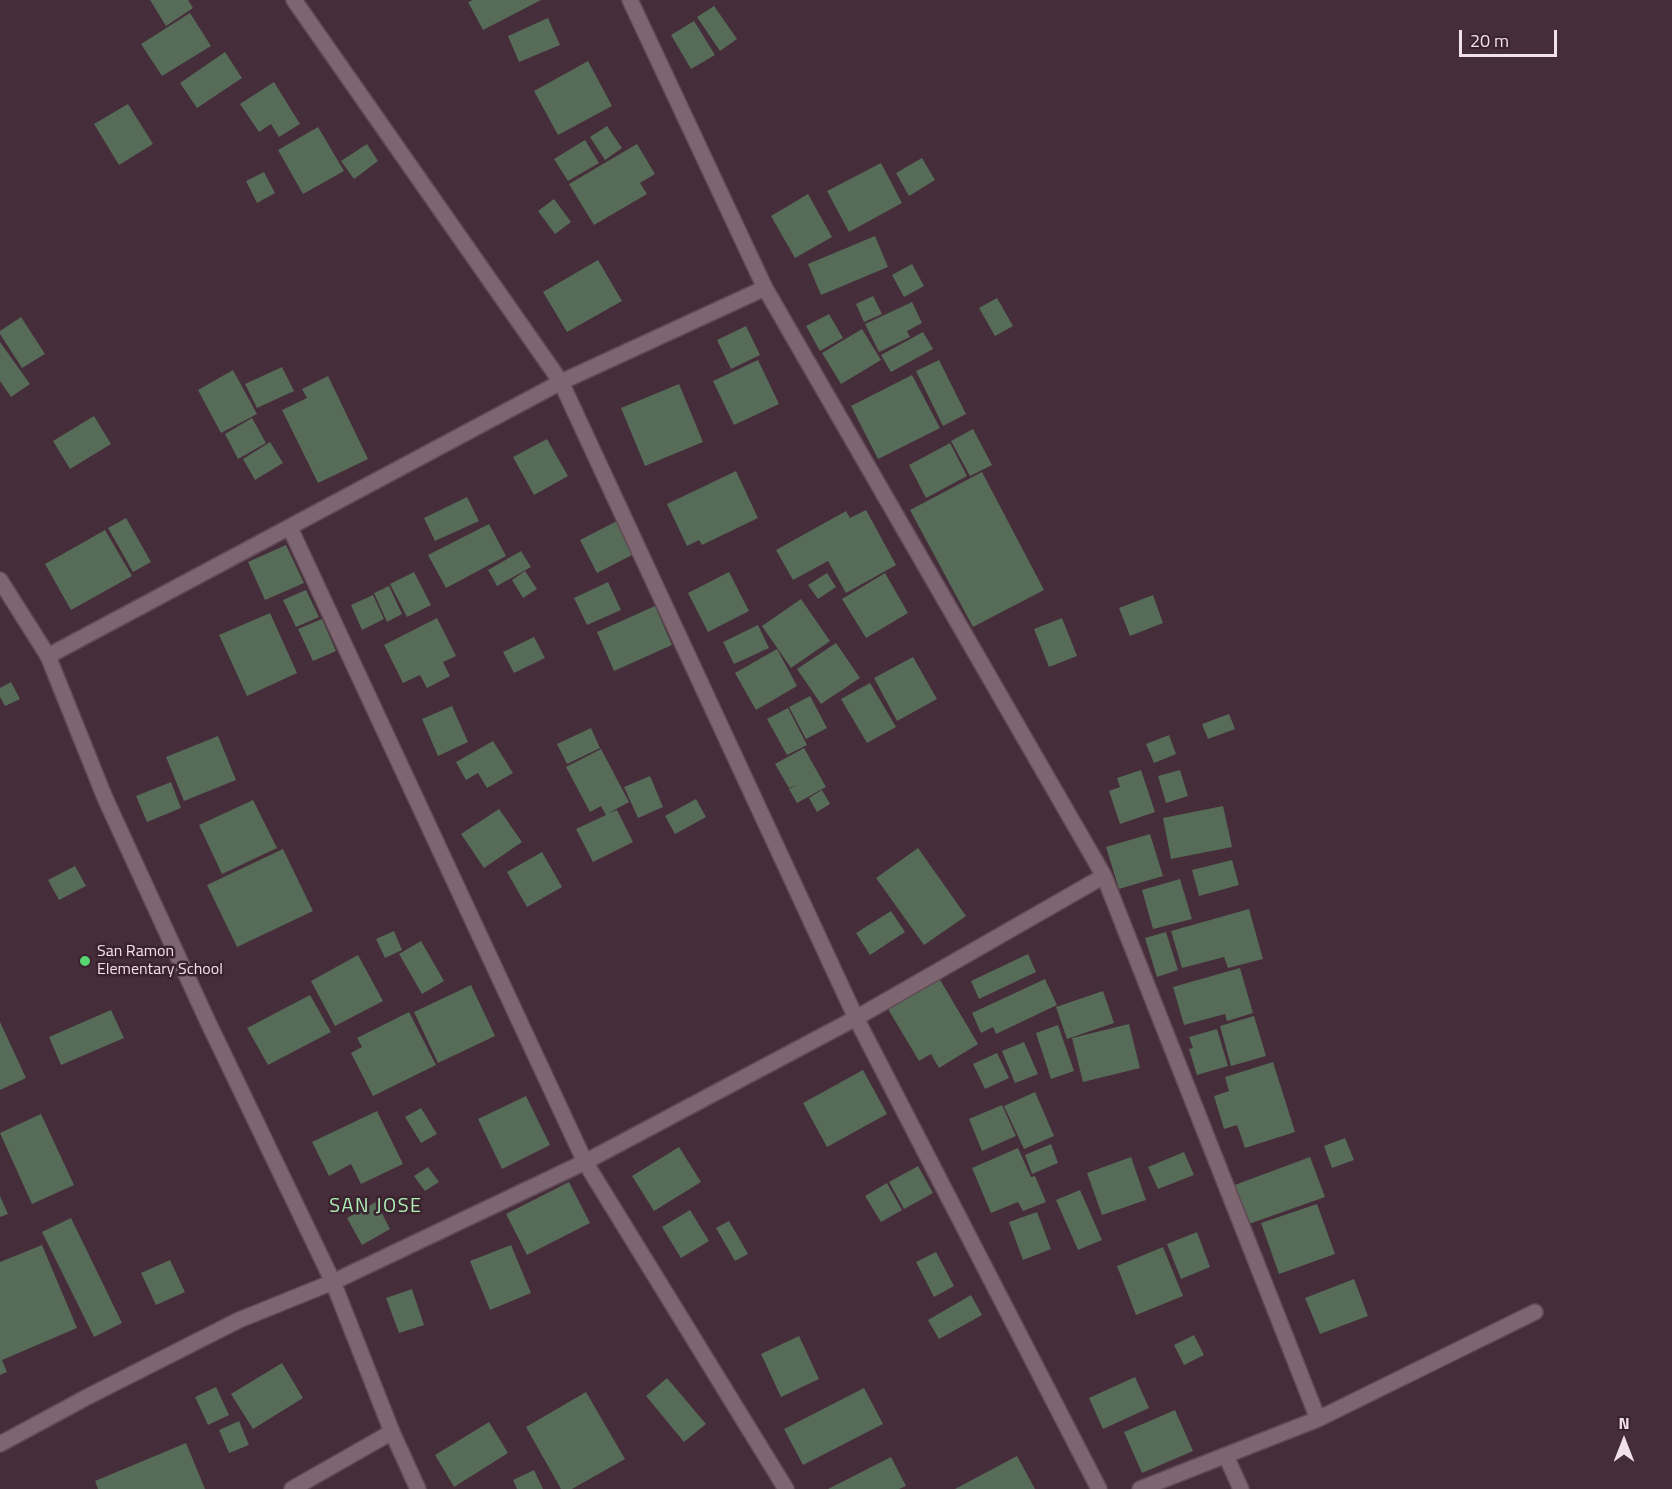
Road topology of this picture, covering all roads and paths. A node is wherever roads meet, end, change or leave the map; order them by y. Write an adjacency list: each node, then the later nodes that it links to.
1 (294, 0): 4 (street)
2 (630, 0): 3 (street)
3 (765, 288): 4 (street); 8 (street)
4 (561, 382): 5 (street); 9 (street)
5 (290, 528): 7 (street); 10 (street)
6 (0, 580): 7 (street)
7 (48, 656): 11 (street)
8 (1104, 876): 9 (street); 13 (street)
9 (856, 1018): 10 (street); 20 (street)
10 (585, 1162): 11 (street); 19 (street)
11 (333, 1282): 14 (street); 15 (street)
12 (1535, 1312): 13 (street)
13 (1318, 1419): 16 (street)
14 (392, 1432): 17 (street); 18 (street)
15 (0, 1444)
16 (1226, 1456): 21 (street); 22 (street)
17 (292, 1489)
18 (418, 1489)
19 (786, 1489)
20 (1099, 1489)
21 (1140, 1489)
22 (1241, 1489)

